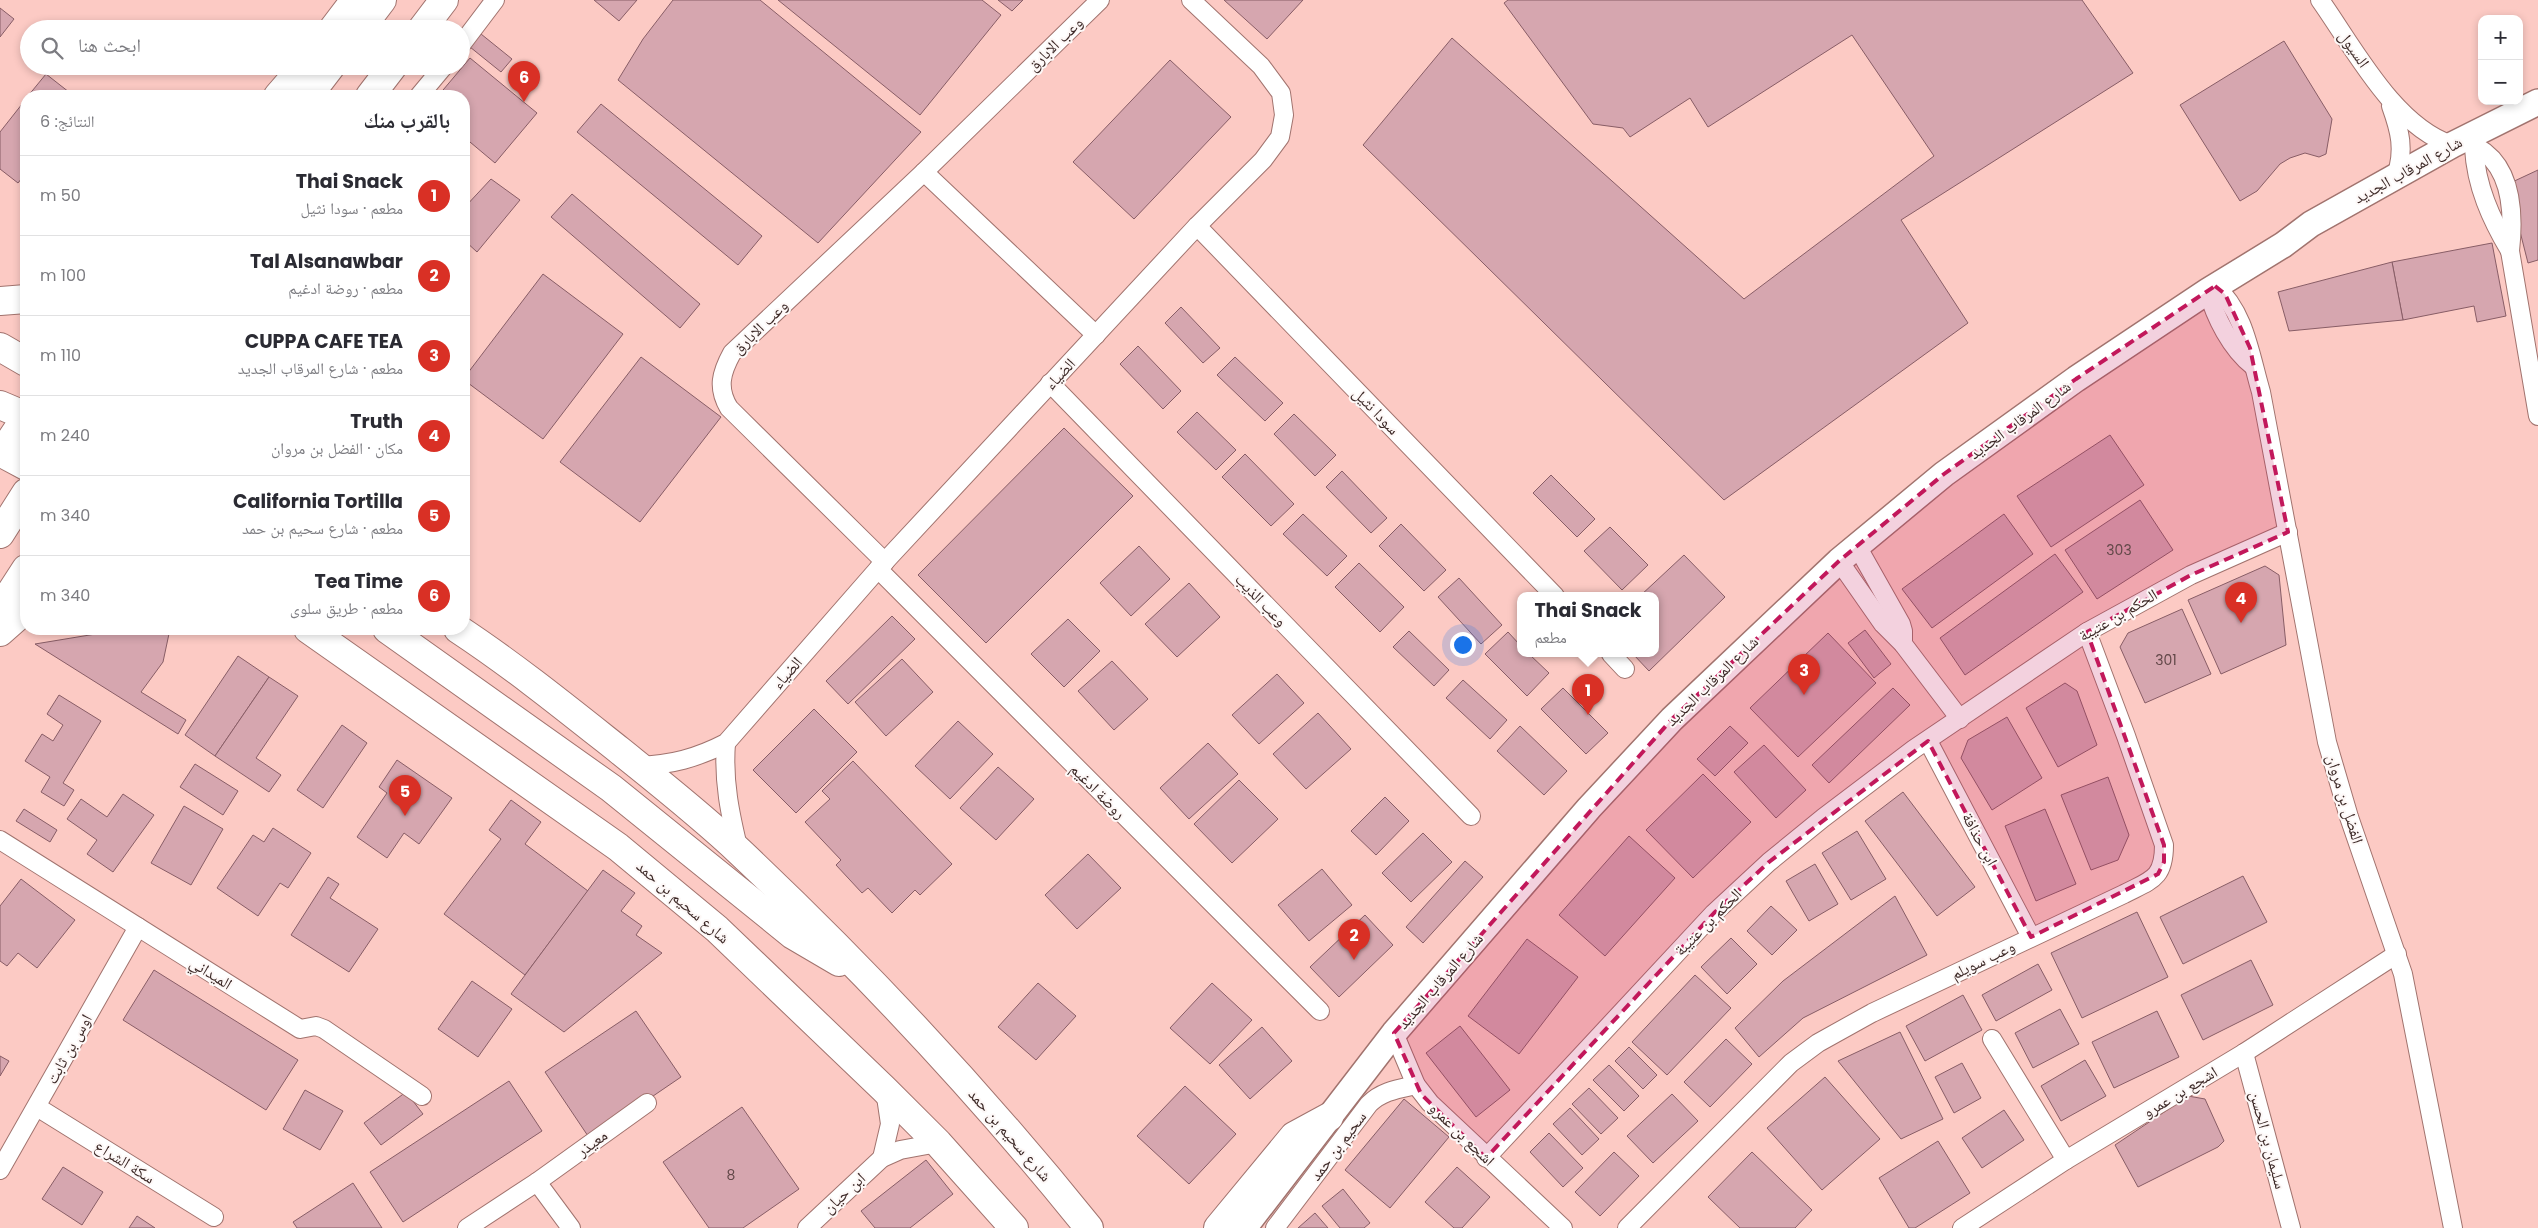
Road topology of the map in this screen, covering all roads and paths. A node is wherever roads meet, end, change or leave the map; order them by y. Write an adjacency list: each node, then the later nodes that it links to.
1 (355, 0): 8 (main road)
2 (382, 0): 9 (main road)
3 (444, 0): 10 (main road)
4 (495, 0): 11 (street)
5 (1100, 0): 24 (street, وعب الابارق)
6 (1191, 0): 26 (street, الضياء)
7 (2320, 0): 20 (street, السيول)
8 (340, 20)
9 (367, 20)
10 (429, 20)
11 (470, 33)
12 (296, 75): 16 (main road)
13 (324, 75): 17 (main road)
14 (388, 75): 18 (main road)
15 (436, 75): 19 (street)
16 (283, 90)
17 (313, 90)
18 (378, 90)
19 (424, 90)
20 (2389, 98): 23 (street, السيول); 25 (street, السيول)
21 (2538, 102): 23 (street, شارع المرقاب الجديد)
22 (2538, 116): 23 (street, شارع المرقاب الجديد)
23 (2468, 147): 25 (street, شارع المرقاب الجديد); 27 (street, شارع المرقاب الجديد); 28 (street); 28 (street, السيول)
24 (924, 172): 32 (street); 48 (street, وعب الابارق)
25 (2396, 176): 27 (street, شارع المرقاب الجديد)
26 (1197, 226): 32 (street, الضياء); 50 (street, سودا نثيل)
27 (2283, 245): 29 (street, شارع المرقاب الجديد)
28 (2510, 251): 34 (street)
29 (2212, 288): 45 (street, الفضل بن مروان); 47 (street, شارع المرقاب الجديد)
30 (20, 299): 31 (main road)
31 (0, 301)
32 (1096, 335): 36 (street, الضياء)
33 (0, 347): 35 (main road)
34 (2532, 352): 39 (street)
35 (20, 359)
36 (1050, 384): 48 (street, الضياء); 65 (street, وعب الذيب)
37 (0, 405): 38 (main road)
38 (20, 414)
39 (2538, 416)
40 (20, 426): 42 (main road)
41 (20, 436): 42 (main road)
42 (0, 454): 43 (main road)
43 (20, 463)
44 (20, 502): 46 (main road)
45 (2288, 532): 54 (street, الحكم بن عتيبة); 70 (street, الفضل بن مروان)
46 (0, 534)
47 (1848, 554): 58 (street); 58 (street); 73 (street, شارع المرقاب الجديد)
48 (881, 566): 63 (street, الضياء); 72 (street, روضة ادغيم)
49 (20, 578): 51 (main road)
50 (1551, 592)
51 (0, 609)
52 (20, 614): 53 (main road)
53 (0, 632)
54 (2087, 632): 61 (street, الحكم بن عتيبة); 69 (street, وعب سويلم)
55 (317, 635): 77 (main road, شارع سحيم بن حمد)
56 (395, 635): 71 (main road)
57 (467, 635): 64 (main road, شارع سحيم بن حمد)
58 (1903, 644): 61 (street)
59 (1614, 657): 60 (street)
60 (1625, 669)
61 (1960, 719): 62 (street, الحكم بن عتيبة)
62 (1928, 741): 69 (street, ابن حذافة); 84 (street, الحكم بن عتيبة)
63 (726, 743): 64 (street, الضياء); 67 (street)
64 (638, 766): 67 (main road, شارع سحيم بن حمد)
65 (1472, 816)
66 (0, 840): 68 (street, الميداني)
67 (739, 851): 71 (main road, شارع سحيم بن حمد)
68 (138, 927): 78 (street, الميداني); 80 (street, اوس بن ثابت)
69 (2031, 937): 98 (street, وعب سويلم)
70 (2397, 954): 75 (street, اشجع بن عمرو); 101 (street, الفضل بن مروان)
71 (861, 971): 90 (main road, شارع سحيم بن حمد)
72 (1320, 1012)
73 (1394, 1033): 76 (street, اشجع بن عمرو); 81 (street, شارع المرقاب الجديد)
74 (1992, 1039): 85 (street)
75 (2244, 1053): 85 (street, اشجع بن عمرو); 100 (street, سليمان بن الحسن)
76 (1416, 1086): 84 (street, اشجع بن عمرو); 97 (street, سحيم بن حمد)
77 (884, 1089): 82 (main road, شارع سحيم بن حمد); 83 (street)
78 (422, 1096)
79 (647, 1103): 87 (street, معيذر)
80 (36, 1107): 86 (street, اوس بن ثابت); 88 (street, سكة الشراع)
81 (1329, 1117): 95 (main road); 96 (street, شارع المرقاب الجديد)
82 (938, 1143): 83 (street, ابن حيان); 94 (main road, شارع سحيم بن حمد)
83 (882, 1158): 93 (street, ابن حيان)
84 (1486, 1158): 89 (street, اشجع بن عمرو)
85 (2066, 1160): 99 (street, اشجع بن عمرو)
86 (0, 1170)
87 (537, 1182): 91 (street, معيذر); 92 (street)
88 (214, 1216)
89 (1553, 1225)
90 (1091, 1226)
91 (467, 1228)
92 (571, 1228)
93 (806, 1228)
94 (1014, 1228)
95 (1218, 1228)
96 (1244, 1228)
97 (1276, 1228)
98 (1627, 1228)
99 (1962, 1228)
100 (2291, 1228)
101 (2453, 1228)

